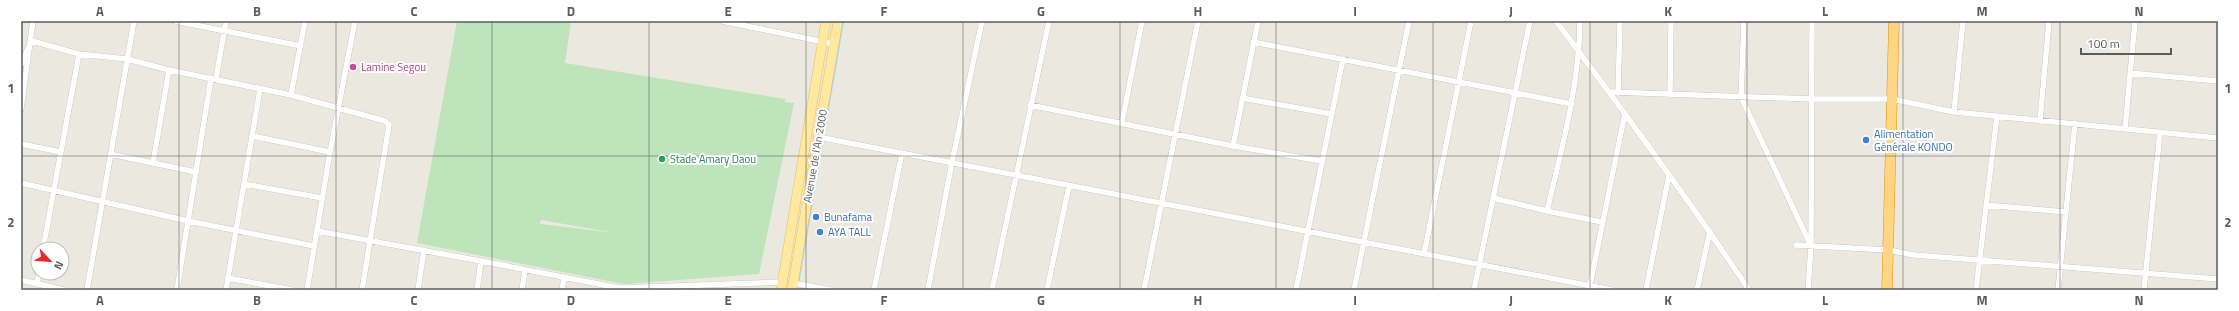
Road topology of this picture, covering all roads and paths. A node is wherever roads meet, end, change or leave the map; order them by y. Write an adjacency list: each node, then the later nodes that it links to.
1 (33, 21): 29 (street)
2 (134, 21): 36 (street)
3 (175, 21): 28 (street)
4 (226, 21): 28 (street)
5 (305, 21): 33 (street)
6 (355, 21): 57 (street)
7 (722, 21): 30 (street)
8 (826, 21): 30 (main road, Avenue de l'An 2000)
9 (838, 21): 32 (main road, Avenue de l'An 2000)
10 (982, 21): 79 (street)
11 (1049, 21): 56 (street)
12 (1142, 21): 64 (street)
13 (1198, 21): 68 (street)
14 (1258, 21): 31 (street)
15 (1409, 21): 40 (street)
16 (1471, 21): 44 (street)
17 (1530, 21): 48 (street)
18 (1556, 21): 34 (street)
19 (1580, 21): 34 (street)
20 (1620, 21): 47 (street)
21 (1671, 21): 49 (street)
22 (1744, 21): 51 (street)
23 (1812, 21): 53 (street)
24 (1894, 21): 54 (highway)
25 (1963, 21): 59 (street)
26 (2049, 21): 63 (street)
27 (2134, 21): 41 (street)
28 (224, 32): 33 (street); 42 (street)
29 (32, 40): 35 (street); 38 (street); 58 (street)
30 (823, 41): 32 (street); 122 (main road, Avenue de l'An 2000)
31 (1253, 42): 37 (street); 52 (street)
32 (834, 44): 70 (main road, Avenue de l'An 2000)
33 (300, 46): 50 (street)
34 (1579, 52): 46 (street); 55 (street)
35 (79, 54): 36 (street); 74 (street)
36 (127, 58): 39 (street); 76 (street)
37 (1343, 59): 40 (street); 61 (street)
38 (21, 65)
39 (169, 70): 42 (street); 80 (street)
40 (1398, 71): 44 (street); 103 (street)
41 (2130, 73): 43 (street); 66 (street)
42 (213, 78): 45 (street); 81 (street)
43 (2218, 81)
44 (1459, 83): 48 (street); 109 (street)
45 (260, 89): 50 (street); 69 (street)
46 (1611, 92): 47 (street); 60 (street)
47 (1618, 92): 49 (street)
48 (1515, 94): 55 (street); 89 (street)
49 (1670, 94): 51 (street)
50 (291, 95): 57 (street)
51 (1741, 97): 53 (street); 106 (street)
52 (1242, 98): 61 (street); 73 (street)
53 (1812, 99): 54 (street); 106 (street)
54 (1892, 99): 59 (street); 108 (highway)
55 (1572, 104): 93 (street)
56 (1030, 105): 64 (street); 82 (street)
57 (339, 107): 75 (street); 101 (street)
58 (21, 109)
59 (1954, 112): 62 (street)
60 (1625, 113): 83 (street); 96 (street)
61 (1332, 114): 78 (street)
62 (1997, 116): 63 (street); 92 (street)
63 (2040, 121): 65 (street)
64 (1122, 122): 68 (street)
65 (2075, 123): 66 (street); 94 (street)
66 (2125, 129): 67 (street)
67 (2160, 132): 71 (street); 115 (street)
68 (1175, 133): 73 (street); 91 (street)
69 (252, 136): 75 (street); 85 (street)
70 (818, 138): 77 (street); 123 (main road, Avenue de l'An 2000)
71 (2218, 138)
72 (21, 144): 74 (street)
73 (1233, 146): 78 (street)
74 (61, 152): 87 (street)
75 (330, 152): 88 (street)
76 (110, 154): 80 (street); 90 (street)
77 (902, 154): 79 (street); 139 (street)
78 (1322, 161): 100 (street)
79 (952, 162): 82 (street); 140 (street)
80 (152, 163): 81 (street)
81 (196, 172): 95 (street)
82 (1015, 175): 86 (street); 141 (street)
83 (1669, 175): 99 (street); 148 (street)
84 (21, 183): 87 (street)
85 (244, 184): 88 (street); 97 (street)
86 (1069, 186): 91 (street); 142 (street)
87 (54, 191): 90 (street); 102 (street)
88 (322, 198): 98 (street)
89 (1493, 198): 93 (street); 112 (street)
90 (102, 201): 95 (street); 128 (street)
91 (1162, 203): 100 (street); 143 (street)
92 (1986, 205): 94 (street); 110 (street)
93 (1546, 211): 96 (street)
94 (2066, 212): 113 (street)
95 (188, 221): 97 (street); 129 (street)
96 (1602, 222): 125 (street)
97 (235, 230): 105 (street); 117 (street)
98 (317, 231): 101 (street); 105 (street)
99 (1710, 231): 149 (street); 150 (street)
100 (1308, 232): 103 (street); 144 (street)
101 (370, 240): 107 (street); 133 (street)
102 (45, 241)
103 (1364, 242): 109 (street); 145 (street)
104 (1796, 245): 106 (street)
105 (314, 246): 132 (street)
106 (1811, 246): 108 (street); 151 (street)
107 (424, 250): 111 (street); 134 (street)
108 (1888, 250): 110 (street); 152 (highway)
109 (1424, 254): 112 (street)
110 (1979, 260): 113 (street); 153 (street)
111 (481, 261): 114 (street); 135 (street)
112 (1479, 264): 125 (street); 146 (street)
113 (2061, 266): 115 (street); 154 (street)
114 (525, 270): 116 (street); 136 (street)
115 (2146, 273): 118 (street); 155 (street)
116 (564, 277): 126 (street); 137 (street)
117 (228, 278): 130 (street); 131 (street)
118 (2218, 279)
119 (21, 280): 121 (street)
120 (37, 281): 121 (street)
121 (36, 284): 127 (street)
122 (782, 286): 124 (street)
123 (792, 286): 138 (street)
124 (671, 288): 126 (street)
125 (1589, 288): 147 (street)
126 (619, 289)
127 (64, 290)
128 (87, 290)
129 (177, 290)
130 (226, 290)
131 (292, 290)
132 (307, 290)
133 (362, 290)
134 (418, 290)
135 (477, 290)
136 (522, 290)
137 (562, 290)
138 (831, 290)
139 (874, 290)
140 (928, 290)
141 (992, 290)
142 (1047, 290)
143 (1144, 290)
144 (1296, 290)
145 (1354, 290)
146 (1474, 290)
147 (1612, 290)
148 (1646, 290)
149 (1697, 290)
150 (1749, 290)
151 (1808, 290)
152 (1887, 290)
153 (1976, 290)
154 (2058, 290)
155 (2144, 290)

